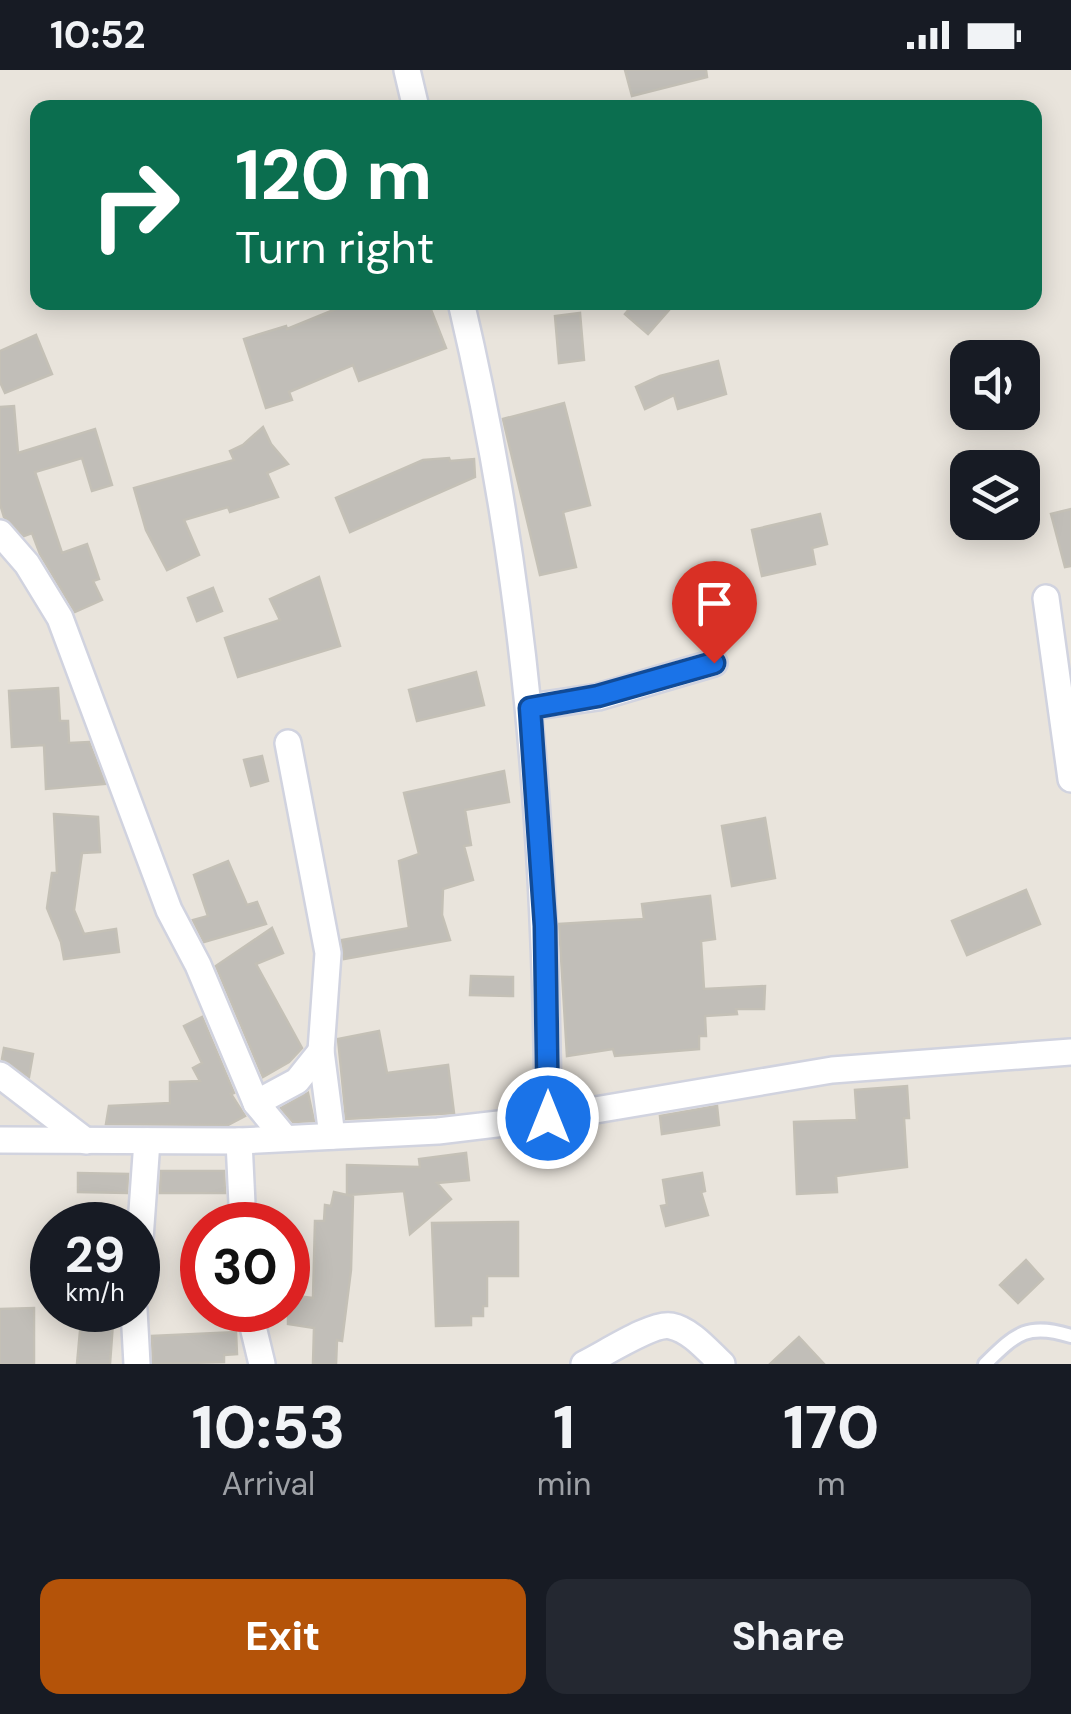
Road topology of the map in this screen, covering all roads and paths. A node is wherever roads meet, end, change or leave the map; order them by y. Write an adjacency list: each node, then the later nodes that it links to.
1 (407, 70): 2 (street)
2 (414, 100)
3 (464, 310): 7 (street)
4 (0, 534): 13 (street)
5 (1046, 598): 9 (street)
6 (714, 663): 7 (street)
7 (530, 708): 14 (street)
8 (288, 743): 10 (street)
9 (1071, 779)
10 (322, 1051): 13 (street); 15 (street)
11 (1071, 1052): 14 (street)
12 (0, 1074): 19 (street)
13 (256, 1103): 16 (street)
14 (548, 1118): 15 (street)
15 (332, 1136): 16 (street)
16 (285, 1138): 20 (street)
17 (0, 1140): 19 (street)
18 (146, 1140): 19 (street); 20 (street); 21 (street)
19 (86, 1141)
20 (239, 1142): 22 (street)
21 (142, 1202)
22 (243, 1202)
23 (135, 1332): 26 (street)
24 (254, 1332): 27 (street)
25 (1071, 1336): 30 (lane)
26 (136, 1364)
27 (262, 1364)
28 (584, 1364): 29 (street)
29 (722, 1364)
30 (986, 1364)

